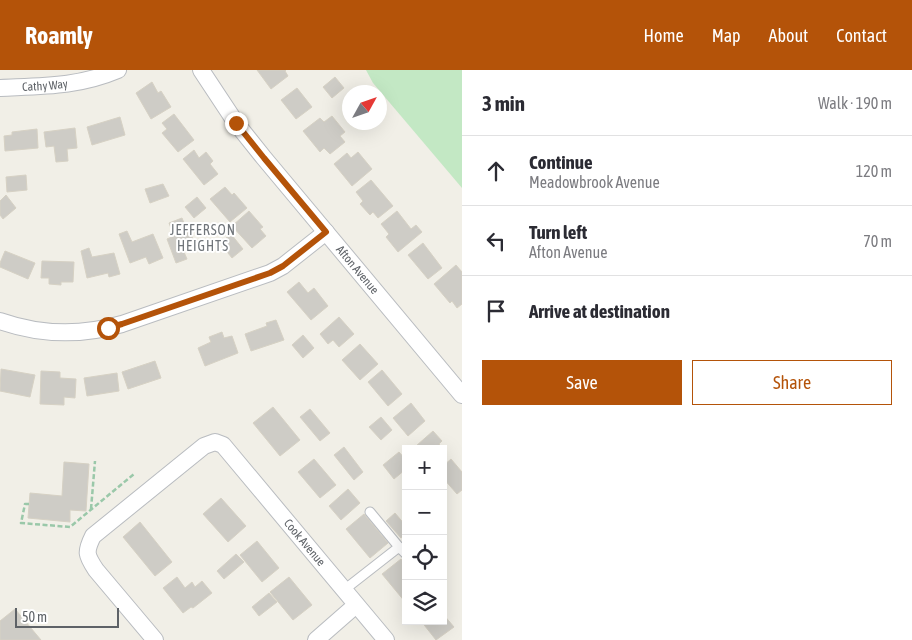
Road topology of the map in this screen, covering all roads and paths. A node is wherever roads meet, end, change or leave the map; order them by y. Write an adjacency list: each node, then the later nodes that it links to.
1 (118, 70): 3 (street, Cathy Way)
2 (201, 70): 4 (street, Afton Avenue)
3 (0, 88)
4 (326, 232): 5 (street); 6 (street, Afton Avenue)
5 (0, 321)
6 (462, 395)
7 (95, 461): 10 (path)
8 (134, 474): 10 (path)
9 (29, 504): 10 (path)
10 (91, 509)
11 (370, 512): 12 (lane)
12 (399, 546): 13 (lane); 14 (lane)
13 (402, 549)
14 (344, 590): 15 (street, Cook Avenue); 16 (street, Cook Avenue)
15 (356, 605): 17 (street); 18 (street, Cook Avenue)
16 (154, 640)
17 (316, 640)
18 (386, 640)

